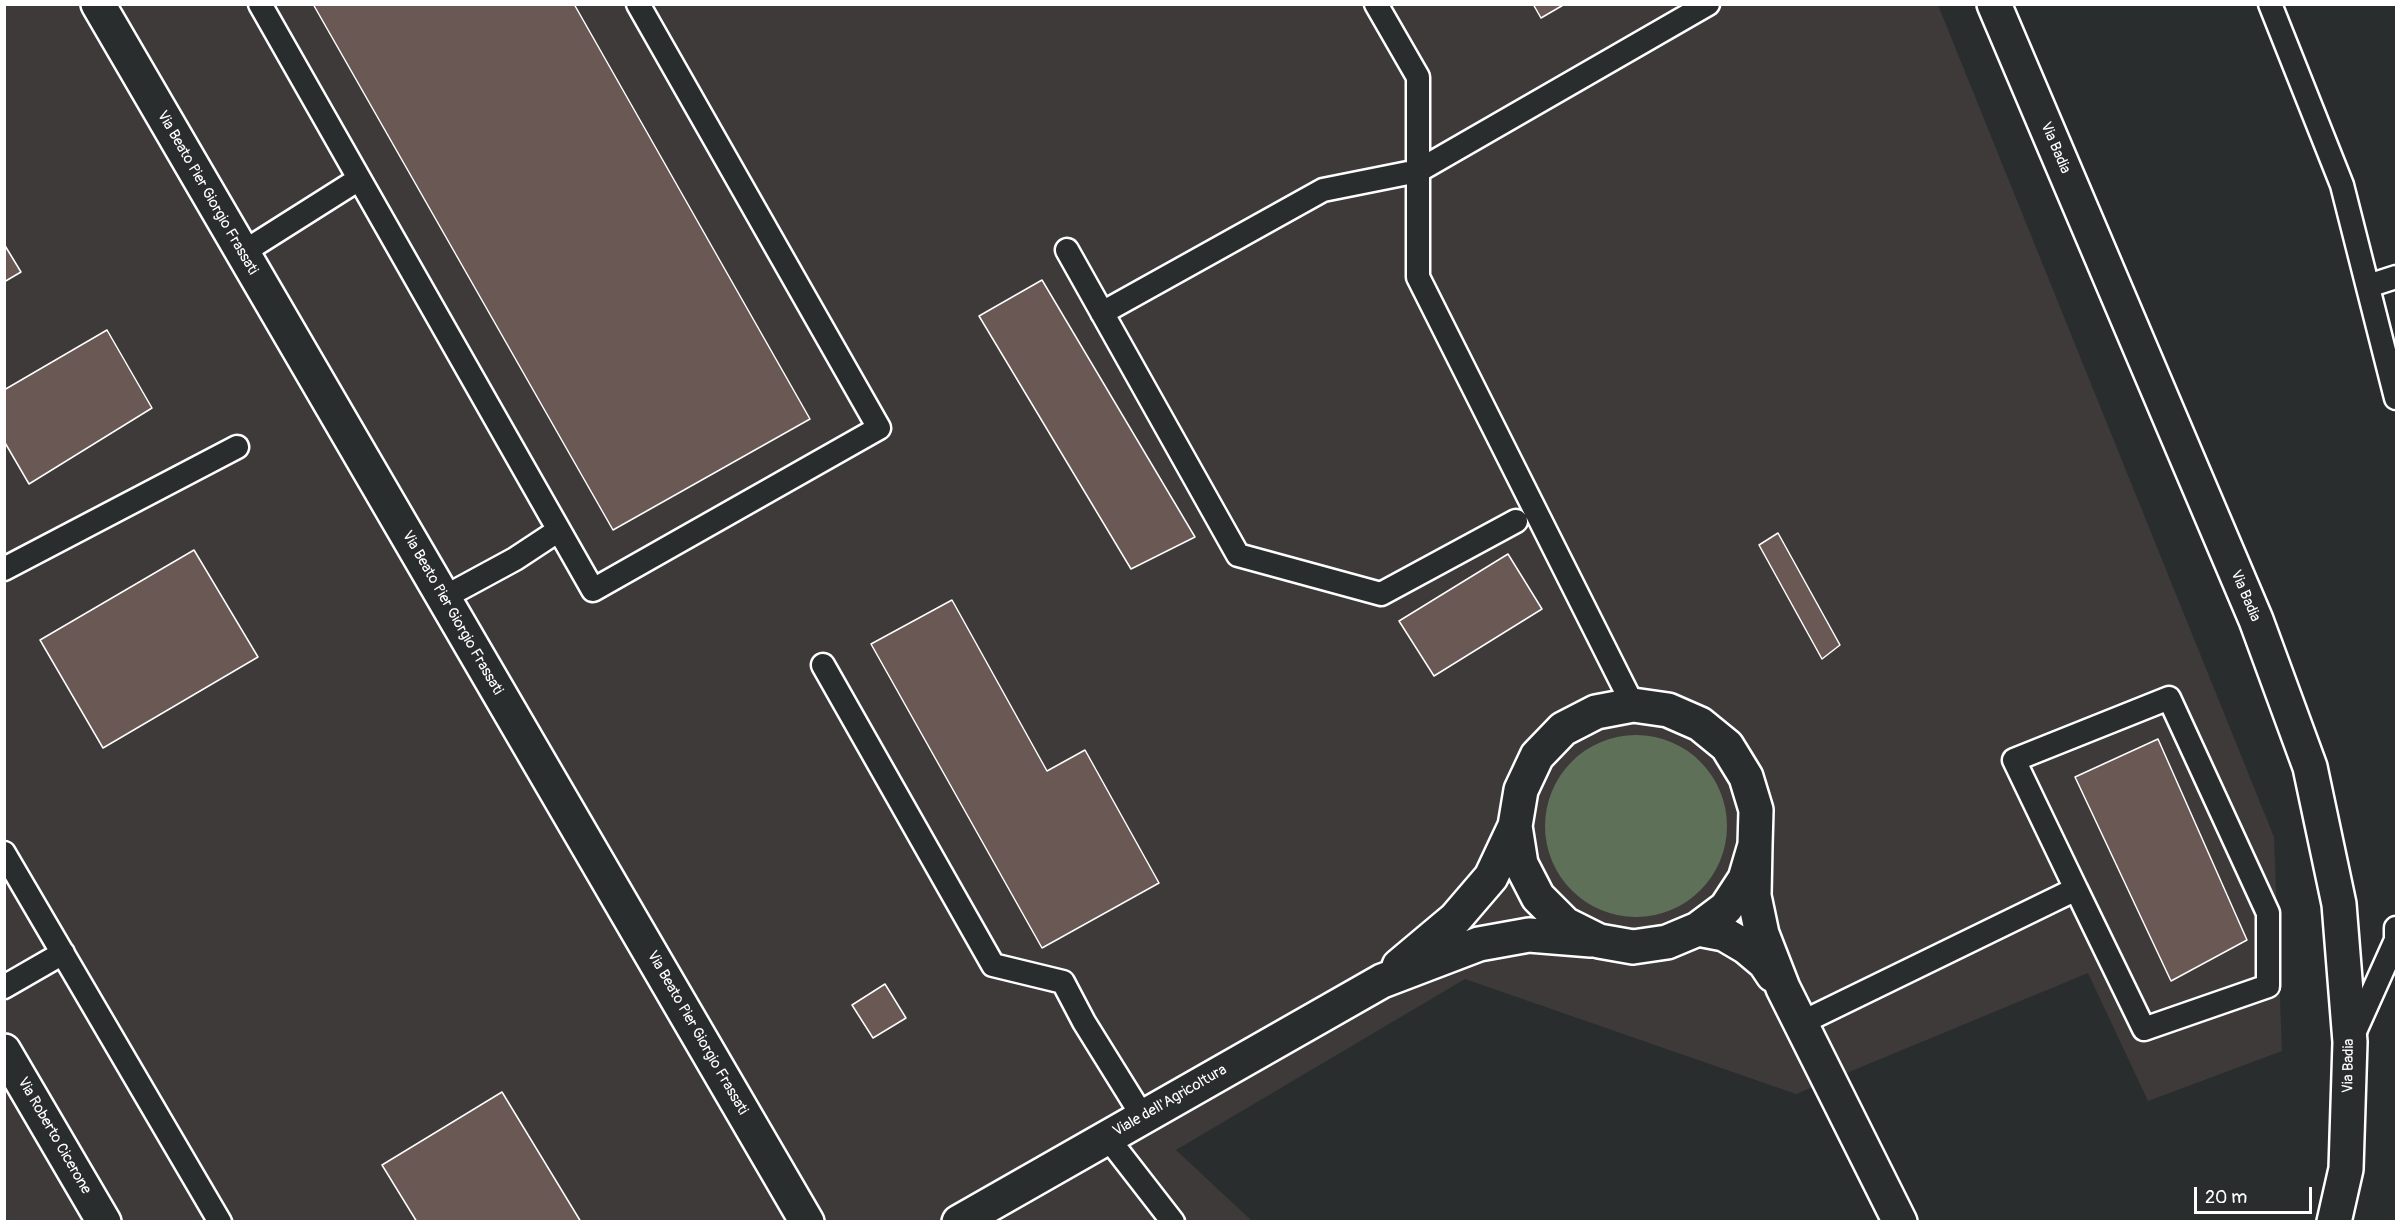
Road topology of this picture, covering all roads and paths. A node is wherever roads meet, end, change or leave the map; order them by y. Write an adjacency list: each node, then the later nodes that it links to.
1 (98, 4): 11 (street, Via Beato Pier Giorgio Frassati)
2 (260, 4): 9 (lane)
3 (638, 4): 18 (lane)
4 (1376, 4): 8 (lane)
5 (1708, 4): 8 (lane)
6 (1994, 4): 35 (street, Via Badia)
7 (2270, 4): 13 (lane)
8 (1418, 171): 14 (lane); 22 (lane)
9 (359, 179): 11 (lane); 18 (lane)
10 (1067, 250): 14 (lane)
11 (242, 253): 20 (street, Via Beato Pier Giorgio Frassati)
12 (2397, 277): 13 (lane)
13 (2368, 286): 15 (lane)
14 (1102, 313): 17 (lane)
15 (2397, 398)
16 (237, 447): 19 (lane)
17 (1516, 521)
18 (559, 530): 20 (lane)
19 (4, 569)
20 (443, 598): 41 (street, Via Beato Pier Giorgio Frassati)
21 (823, 665): 37 (lane)
22 (1633, 705): 23 (street, Viale dell'Agricoltura); 24 (street, Viale dell'Agricoltura)
23 (1515, 826): 29 (street, Viale dell'Agricoltura); 31 (street, Viale dell'Agricoltura)
24 (1755, 845): 28 (street, Viale dell'Agricoltura); 33 (street)
25 (4, 852): 30 (lane)
26 (2076, 889): 26 (lane); 34 (lane)
27 (2397, 928): 35 (lane)
28 (1698, 929): 29 (street, Viale dell'Agricoltura); 33 (street)
29 (1599, 941): 31 (street, Viale dell'Agricoltura)
30 (63, 953): 32 (lane); 40 (lane)
31 (1382, 981): 37 (street, Viale dell'Agricoltura)
32 (4, 987)
33 (1783, 988): 34 (street)
34 (1801, 1023): 44 (street)
35 (2350, 1042): 45 (street, Via Badia)
36 (4, 1051): 39 (street, Via Roberto Cicerone)
37 (1143, 1117): 38 (street, Viale dell'Agricoltura)
38 (1107, 1137): 42 (street, Viale dell'Agricoltura); 43 (lane)
39 (104, 1221)
40 (220, 1221)
41 (807, 1221)
42 (959, 1221)
43 (1173, 1221)
44 (1900, 1221)
45 (2334, 1221)

